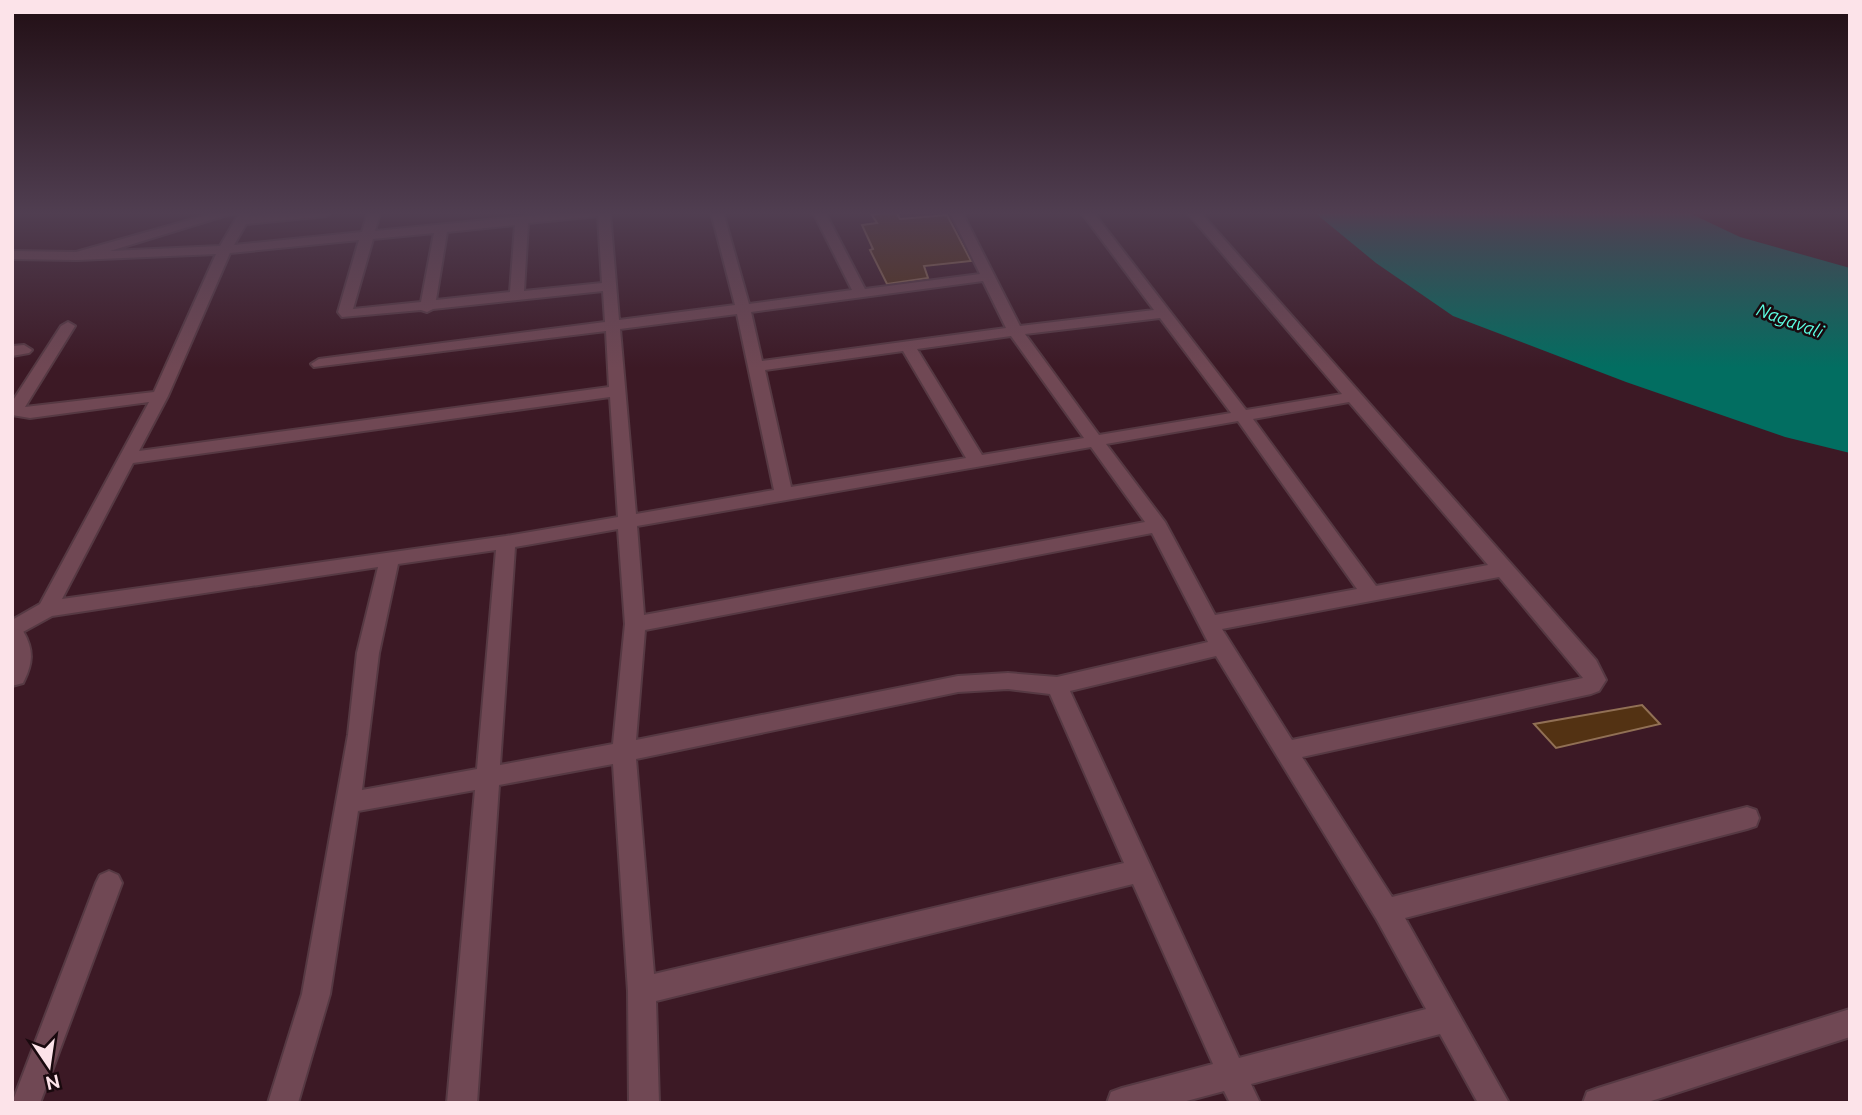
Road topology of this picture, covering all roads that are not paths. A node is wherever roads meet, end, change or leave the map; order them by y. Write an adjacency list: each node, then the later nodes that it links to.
1 (219, 264): 25 (street)
2 (359, 264): 15 (street)
3 (435, 264): 15 (street)
4 (519, 264): 14 (street)
5 (608, 264): 12 (street)
6 (731, 264): 16 (street)
7 (846, 264): 13 (street)
8 (980, 264): 11 (street)
9 (1127, 264): 17 (street)
10 (1240, 264): 26 (street)
11 (986, 277): 13 (street); 20 (street)
12 (610, 286): 14 (street); 19 (street)
13 (860, 292): 16 (street)
14 (517, 297): 15 (street)
15 (427, 308)
16 (743, 308): 19 (street); 23 (street)
17 (1164, 313): 20 (street); 27 (street)
18 (68, 326): 25 (street)
19 (613, 326): 22 (street); 24 (street)
20 (1015, 331): 21 (street); 28 (street)
21 (907, 346): 23 (street); 30 (street)
22 (319, 364)
23 (756, 367): 31 (street)
24 (617, 391): 29 (street); 32 (street)
25 (160, 396): 29 (street)
26 (1351, 397): 27 (street); 36 (street)
27 (1242, 416): 28 (street); 37 (street)
28 (1095, 441): 30 (street); 33 (street)
29 (128, 458): 38 (street)
30 (977, 461): 31 (street)
31 (784, 495): 32 (street)
32 (627, 522): 34 (street); 39 (street)
33 (1158, 526): 39 (street); 40 (street)
34 (506, 542): 35 (street); 48 (street)
35 (390, 557): 38 (street); 49 (street)
36 (1503, 569): 37 (street); 46 (street)
37 (1371, 593): 40 (street)
38 (47, 610): 41 (street)
39 (635, 624): 47 (street)
40 (1209, 624): 43 (street)
41 (12, 630)
42 (12, 639): 44 (main road)
43 (1220, 648): 45 (street); 46 (street)
44 (12, 674)
45 (1057, 685): 47 (street); 51 (street)
46 (1286, 751): 53 (street)
47 (624, 752): 48 (street); 54 (street)
48 (488, 777): 49 (street); 60 (street)
49 (348, 803): 59 (street)
50 (1747, 818): 53 (street)
51 (1140, 871): 54 (street); 57 (street)
52 (110, 883): 58 (street)
53 (1386, 911): 55 (street)
54 (642, 991): 61 (street)
55 (1446, 1018): 57 (street); 64 (street)
56 (1850, 1023): 65 (street)
57 (1233, 1073): 62 (street); 63 (street)
58 (25, 1103)
59 (282, 1103)
60 (462, 1103)
61 (644, 1103)
62 (1122, 1103)
63 (1245, 1103)
64 (1494, 1103)
65 (1598, 1103)

